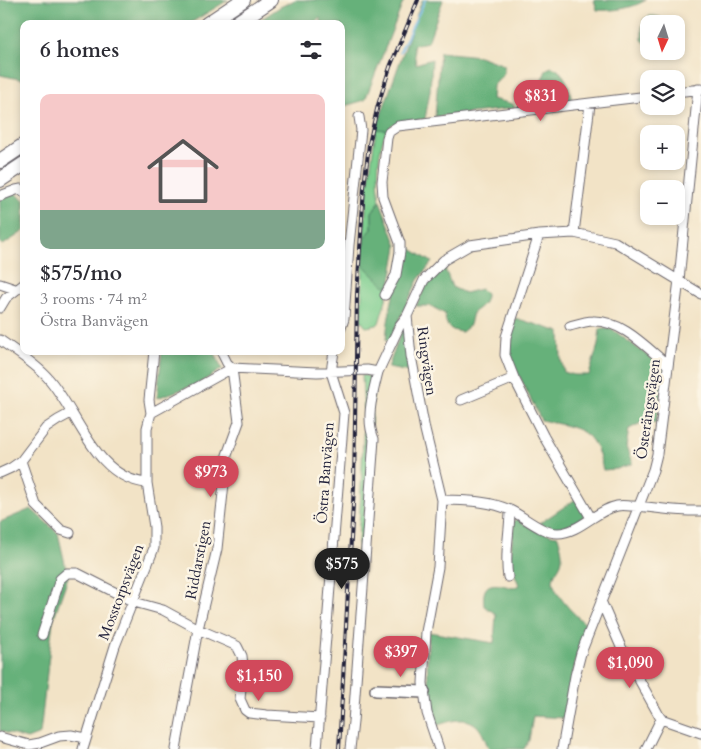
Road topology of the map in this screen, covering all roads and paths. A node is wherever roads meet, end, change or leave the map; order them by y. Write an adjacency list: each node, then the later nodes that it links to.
1 (243, 0): 3 (highway)
2 (271, 0): 4 (highway)
3 (213, 20)
4 (241, 20)
5 (700, 89): 6 (street); 19 (street, Österängsvägen)
6 (685, 91)
7 (640, 97): 8 (street)
8 (590, 104): 16 (street); 24 (street)
9 (359, 117): 18 (street)
10 (20, 148): 11 (highway)
11 (0, 161)
12 (20, 167): 13 (highway)
13 (0, 180)
14 (20, 191): 15 (street)
15 (0, 196)
16 (574, 233): 17 (street, Ringvägen); 19 (street, Ringvägen)
17 (539, 235): 26 (street, Ringvägen); 36 (street)
18 (345, 244)
19 (679, 280): 23 (street, Ringvägen); 32 (street, Österängsvägen)
20 (0, 284): 22 (street)
21 (20, 286): 22 (street)
22 (14, 289): 25 (street)
23 (701, 294)
24 (384, 295)
25 (0, 308)
26 (407, 316): 35 (street); 43 (street, Ringvägen)
27 (570, 326): 32 (street)
28 (0, 340): 38 (street)
29 (154, 355): 39 (street, Mosstorpsvägen)
30 (222, 355): 33 (street, Riddarstigen)
31 (333, 355): 34 (street, Östra Banvägen)
32 (668, 365): 44 (street, Österängsvägen)
33 (232, 368): 34 (street); 39 (street); 52 (street, Riddarstigen)
34 (331, 372): 35 (street); 56 (street, Östra Banvägen)
35 (378, 372): 64 (street)
36 (514, 378): 37 (street); 47 (street)
37 (461, 400)
38 (71, 413): 40 (street); 42 (street)
39 (151, 413): 42 (street, Mosstorpsvägen)
40 (21, 460): 41 (street); 48 (street)
41 (0, 473)
42 (147, 483): 51 (street, Mosstorpsvägen)
43 (442, 500): 45 (street); 55 (street, Ringvägen)
44 (639, 507): 46 (street); 47 (street); 50 (street, Österängsvägen)
45 (510, 510): 47 (street); 49 (street)
46 (701, 511)
47 (591, 518)
48 (70, 533)
49 (508, 577)
50 (600, 601): 57 (street); 66 (street, Österängsvägen)
51 (134, 602): 52 (street); 53 (street); 60 (street, Mosstorpsvägen)
52 (198, 629): 56 (street); 62 (street, Riddarstigen)
53 (42, 634)
54 (376, 690): 55 (main road)
55 (424, 692): 65 (street, Ringvägen)
56 (320, 718): 63 (street, Östra Banvägen)
57 (661, 719): 58 (street); 67 (street)
58 (701, 733)
59 (0, 737): 60 (street)
60 (86, 738): 61 (street, Mosstorpsvägen)
61 (83, 749)
62 (176, 749)
63 (317, 749)
64 (350, 749)
65 (439, 749)
66 (562, 749)
67 (646, 749)

